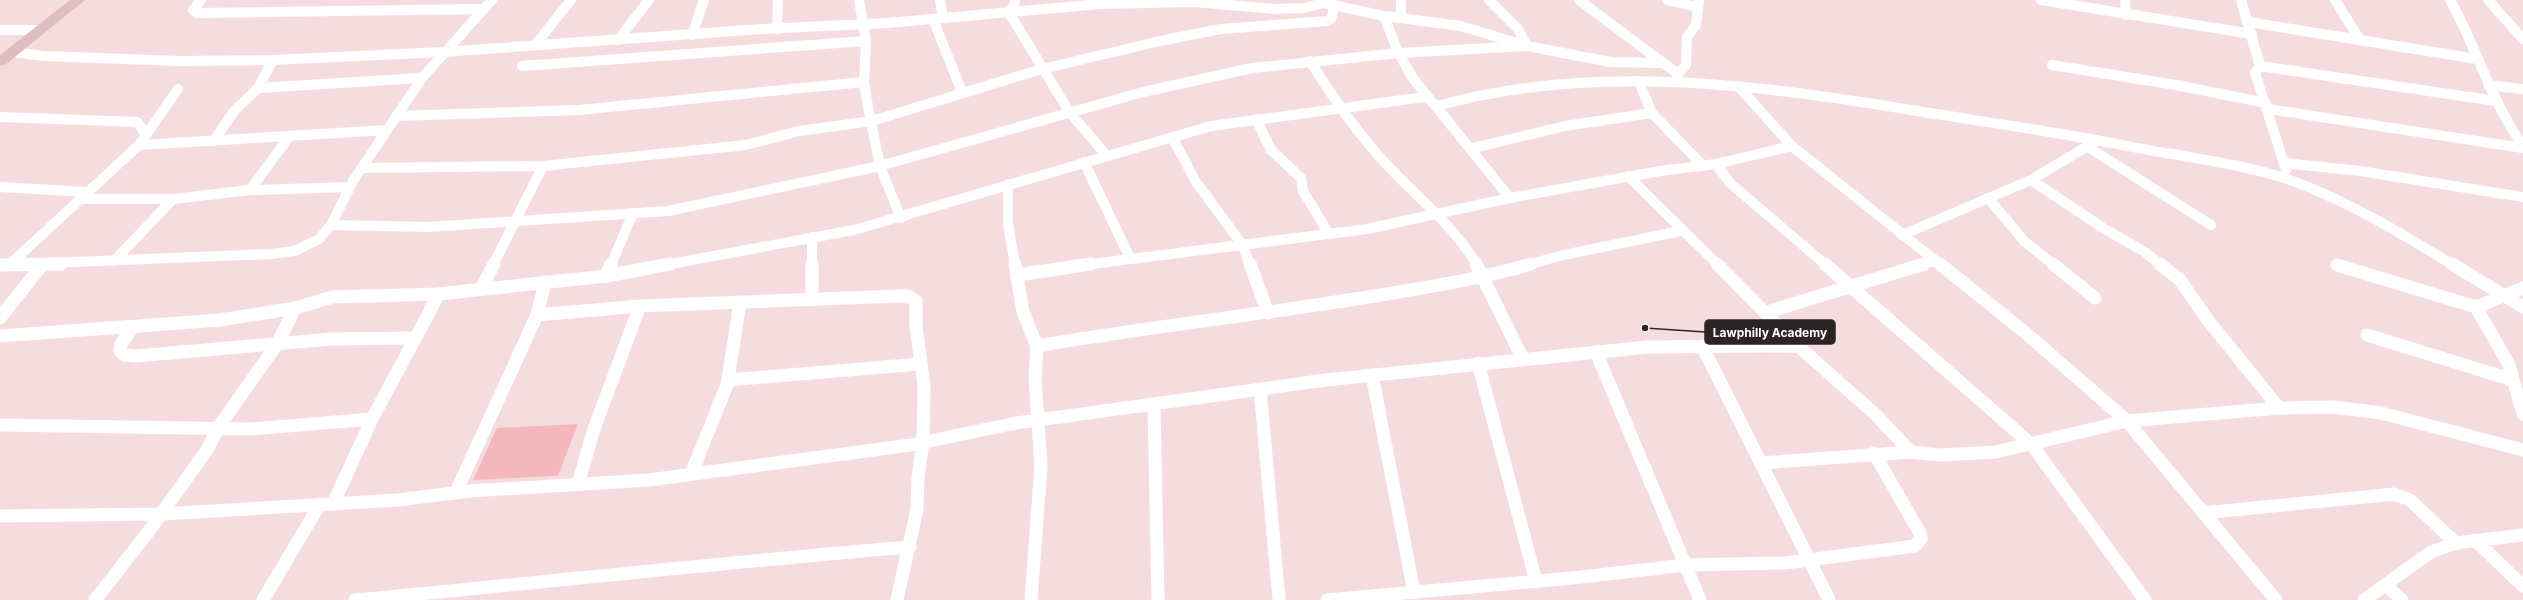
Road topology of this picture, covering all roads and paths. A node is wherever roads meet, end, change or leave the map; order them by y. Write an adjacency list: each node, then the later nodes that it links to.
1 (78, 0): 36 (main road)
2 (201, 0): 25 (street)
3 (492, 0): 25 (street)
4 (571, 0): 43 (street)
5 (649, 0): 40 (street)
6 (704, 0): 38 (street)
7 (778, 0): 34 (street)
8 (859, 0): 33 (street)
9 (940, 0): 30 (street)
10 (1014, 0): 26 (street)
11 (1401, 0): 29 (street)
12 (1489, 0): 44 (street)
13 (1579, 0): 52 (street)
14 (1667, 0): 23 (street)
15 (2041, 0): 22 (street)
16 (2125, 0): 27 (street)
17 (2241, 0): 32 (street)
18 (2335, 0): 41 (street)
19 (2450, 0): 48 (street)
20 (2488, 0): 39 (street)
21 (1317, 1): 24 (street); 26 (street)
22 (2055, 1): 27 (street)
23 (1698, 3): 58 (street)
24 (1336, 5): 28 (street); 56 (street)
25 (483, 9): 46 (street)
26 (1008, 11): 30 (street); 56 (street)
27 (2126, 15): 37 (street)
28 (1384, 16): 29 (street); 47 (street)
29 (1398, 16): 44 (street)
30 (943, 18): 31 (street)
31 (933, 19): 33 (street); 66 (street)
32 (2248, 22): 37 (street); 41 (street)
33 (864, 24): 34 (street); 42 (street)
34 (777, 29): 38 (street)
35 (0, 30): 36 (street)
36 (40, 30): 45 (main road)
37 (2252, 34): 55 (street)
38 (692, 35): 40 (street)
39 (2523, 39)
40 (618, 40): 43 (street)
41 (2360, 40): 48 (street)
42 (866, 41): 54 (street); 59 (street)
43 (535, 45): 46 (street)
44 (1527, 46): 47 (street); 52 (street)
45 (13, 52): 49 (street); 51 (main road)
46 (443, 52): 49 (street); 57 (street)
47 (1399, 53): 50 (street); 67 (street)
48 (2477, 59): 61 (street)
49 (273, 60): 63 (street)
50 (1310, 61): 71 (street); 72 (street)
51 (0, 62)
52 (1662, 63): 58 (street)
53 (2052, 65): 70 (street)
54 (522, 66)
55 (2260, 66): 68 (street); 70 (street)
56 (1042, 69): 66 (street); 72 (street)
57 (422, 78): 63 (street); 74 (street)
58 (1677, 78): 60 (street); 62 (street)
59 (864, 82): 74 (street); 78 (street)
60 (1639, 82): 69 (street); 73 (street)
61 (2488, 85): 65 (street); 68 (street)
62 (1738, 86): 84 (street); 87 (street)
63 (258, 88): 85 (street)
64 (178, 89): 76 (street)
65 (2523, 89)
66 (962, 92): 78 (street)
67 (1425, 97): 69 (street); 71 (street)
68 (2496, 102): 89 (street)
69 (1437, 106): 90 (street)
70 (2267, 106): 89 (street); 93 (street)
71 (1340, 108): 77 (street); 112 (street)
72 (1070, 113): 91 (street); 96 (street)
73 (1652, 114): 90 (street); 97 (street)
74 (397, 116): 80 (street)
75 (0, 117): 79 (street)
76 (156, 118): 79 (street); 81 (street)
77 (1256, 119): 83 (street); 118 (street)
78 (872, 121): 95 (street); 96 (street)
79 (137, 122): 81 (street)
80 (387, 130): 82 (street); 98 (street)
81 (145, 133): 86 (street)
82 (289, 137): 85 (street); 105 (street)
83 (1172, 137): 91 (street); 121 (street)
84 (2098, 140): 88 (street); 100 (street)
85 (214, 141): 86 (street)
86 (139, 145): 106 (street)
87 (1792, 146): 94 (street); 119 (street)
88 (2088, 147): 101 (street); 116 (street)
89 (2523, 147)
90 (1473, 148): 108 (street)
91 (1107, 156): 92 (street)
92 (1084, 162): 102 (street); 122 (street)
93 (2285, 163): 100 (street); 107 (street)
94 (1716, 164): 97 (street); 132 (street)
95 (543, 166): 98 (street); 114 (street)
96 (880, 166): 111 (street); 113 (street)
97 (1703, 166): 99 (street)
98 (362, 168): 104 (street)
99 (1628, 176): 108 (street); 117 (street)
100 (2287, 179): 136 (street)
101 (2031, 180): 109 (street); 165 (street)
102 (1008, 184): 113 (street); 128 (street)
103 (0, 187): 106 (street)
104 (350, 187): 105 (street); 115 (street)
105 (250, 190): 110 (street)
106 (84, 195): 110 (street); 125 (street)
107 (2523, 197)
108 (1510, 198): 112 (street)
109 (1988, 198): 119 (street); 137 (street)
110 (173, 199): 123 (street)
111 (633, 213): 114 (street); 129 (street)
112 (1435, 214): 118 (street); 130 (street)
113 (901, 218): 120 (street)
114 (515, 222): 115 (street); 134 (street)
115 (331, 225): 123 (street)
116 (2211, 225)
117 (1681, 231): 130 (street); 144 (street)
118 (1329, 234): 121 (street)
119 (1902, 235): 124 (street)
120 (812, 237): 129 (street); 138 (street)
121 (1242, 244): 122 (street); 145 (street)
122 (1130, 258): 128 (street)
123 (114, 261): 127 (street)
124 (1934, 261): 132 (street); 169 (street)
125 (4, 265): 127 (street)
126 (2336, 265): 141 (street)
127 (42, 266): 147 (street)
128 (1018, 275): 153 (street)
129 (606, 276): 131 (street)
130 (1483, 278): 145 (street); 157 (street)
131 (545, 283): 134 (street); 146 (street)
132 (1851, 285): 144 (street); 173 (street)
133 (2523, 288): 136 (street)
134 (481, 289): 135 (street)
135 (439, 294): 143 (street); 151 (street)
136 (2505, 296): 141 (street); 142 (street)
137 (2095, 298)
138 (812, 299): 139 (street); 158 (street)
139 (740, 304): 140 (street); 161 (street)
140 (640, 306): 146 (street); 179 (street)
141 (2476, 307): 162 (street)
142 (2523, 307)
143 (295, 308): 148 (street); 152 (street)
144 (1767, 312): 155 (street)
145 (1268, 313): 153 (street)
146 (537, 315): 180 (street)
147 (0, 318)
148 (132, 328): 150 (street); 152 (street)
149 (2367, 335): 162 (street)
150 (0, 336)
151 (415, 338): 152 (street); 167 (street)
152 (277, 344): 171 (street)
153 (1037, 346): 168 (street)
154 (1702, 346): 155 (street); 156 (street); 177 (street)
155 (1798, 346): 175 (street)
156 (1596, 352): 157 (street); 190 (street)
157 (1523, 359): 159 (street)
158 (920, 364): 161 (street); 172 (street)
159 (1478, 364): 160 (street); 191 (street)
160 (1372, 375): 163 (street); 194 (street)
161 (728, 380): 178 (street)
162 (2513, 380): 166 (street)
163 (1260, 389): 164 (street); 201 (street)
164 (1154, 405): 168 (street); 200 (street)
165 (2279, 408): 169 (street); 174 (street)
166 (2523, 414)
167 (372, 419): 171 (street); 181 (street)
168 (1038, 421): 172 (street); 199 (street)
169 (2127, 421): 173 (street); 182 (street)
170 (0, 425): 171 (street)
171 (218, 428): 183 (street)
172 (923, 442): 178 (street); 188 (street)
173 (2032, 445): 175 (street); 205 (street)
174 (2523, 450)
175 (1910, 452): 176 (street)
176 (1874, 453): 177 (street); 189 (street)
177 (1762, 463): 189 (street)
178 (691, 474): 179 (street)
179 (578, 484): 180 (street)
180 (456, 492): 181 (street)
181 (327, 504): 183 (street); 196 (street)
182 (2203, 513): 187 (street); 206 (street)
183 (162, 514): 184 (street); 195 (street)
184 (0, 516)
185 (2523, 535): 186 (street)
186 (2475, 540): 187 (street); 193 (street)
187 (2456, 543): 192 (street)
188 (910, 548): 197 (street); 198 (street)
189 (1810, 560): 190 (street); 204 (street)
190 (1686, 565): 191 (street); 203 (street)
191 (1536, 581): 194 (street)
192 (2386, 584): 207 (street); 208 (street)
193 (2523, 586)
194 (1414, 592): 202 (street)
195 (95, 600)
196 (263, 600)
197 (355, 600)
198 (897, 600)
199 (1031, 600)
200 (1158, 600)
201 (1279, 600)
202 (1327, 600)
203 (1700, 600)
204 (1829, 600)
205 (2145, 600)
206 (2276, 600)
207 (2364, 600)
208 (2402, 600)

